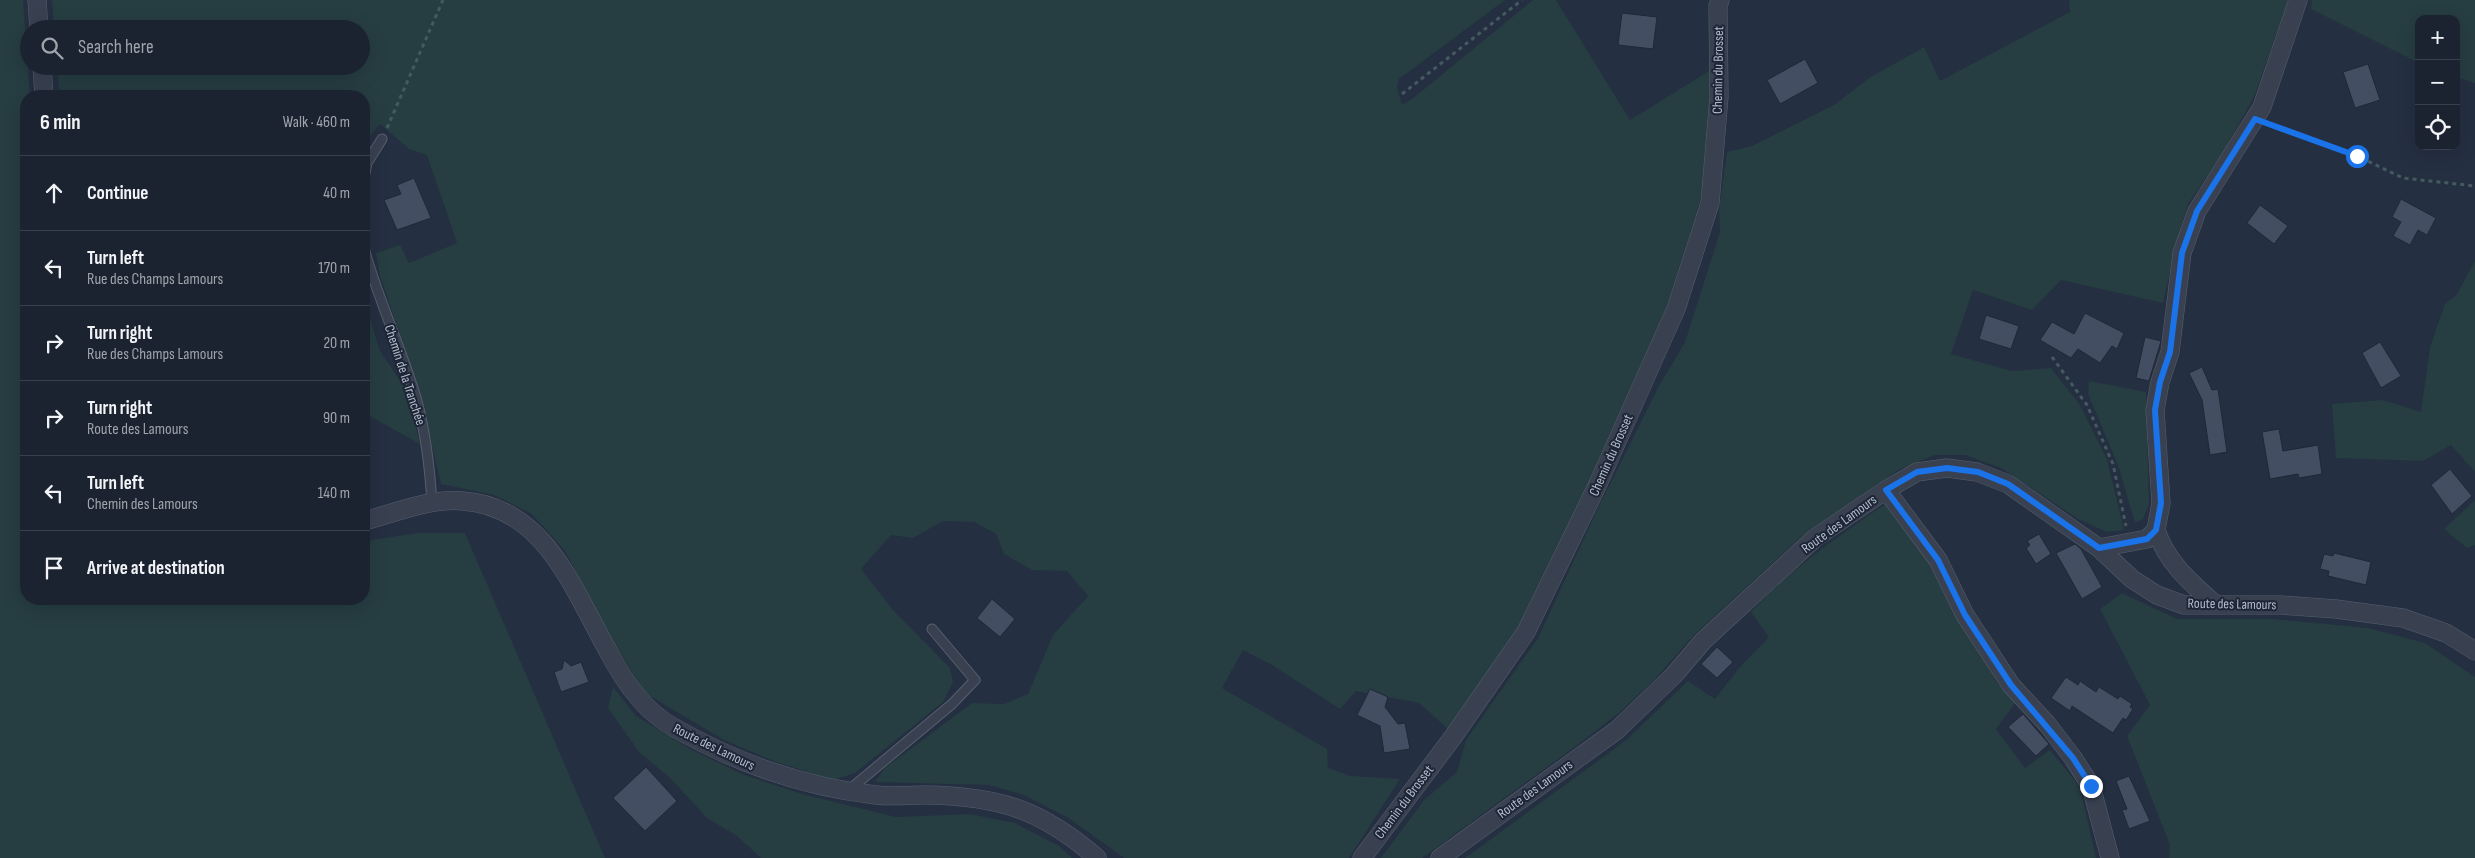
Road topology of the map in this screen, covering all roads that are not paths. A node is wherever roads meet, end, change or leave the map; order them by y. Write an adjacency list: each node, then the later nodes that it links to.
1 (38, 0): 4 (street)
2 (1720, 0): 20 (street, Chemin du Brosset)
3 (2298, 0): 13 (street)
4 (39, 20)
5 (43, 75): 6 (street)
6 (44, 90)
7 (382, 139): 8 (lane)
8 (370, 160)
9 (370, 271): 11 (lane, Chemin de la Tranchée)
10 (1886, 490): 14 (street, Route des Lamours); 21 (street, Route des Lamours); 22 (street)
11 (432, 504): 12 (street, Route des Lamours); 18 (street, Route des Lamours)
12 (370, 520)
13 (2156, 530): 14 (street); 15 (street)
14 (2099, 548): 15 (street, Route des Lamours)
15 (2216, 605): 17 (street, Route des Lamours)
16 (932, 629): 18 (lane)
17 (2475, 651)
18 (849, 790): 19 (street, Route des Lamours)
19 (1097, 858)
20 (1362, 858)
21 (1440, 858)
22 (2110, 858)

